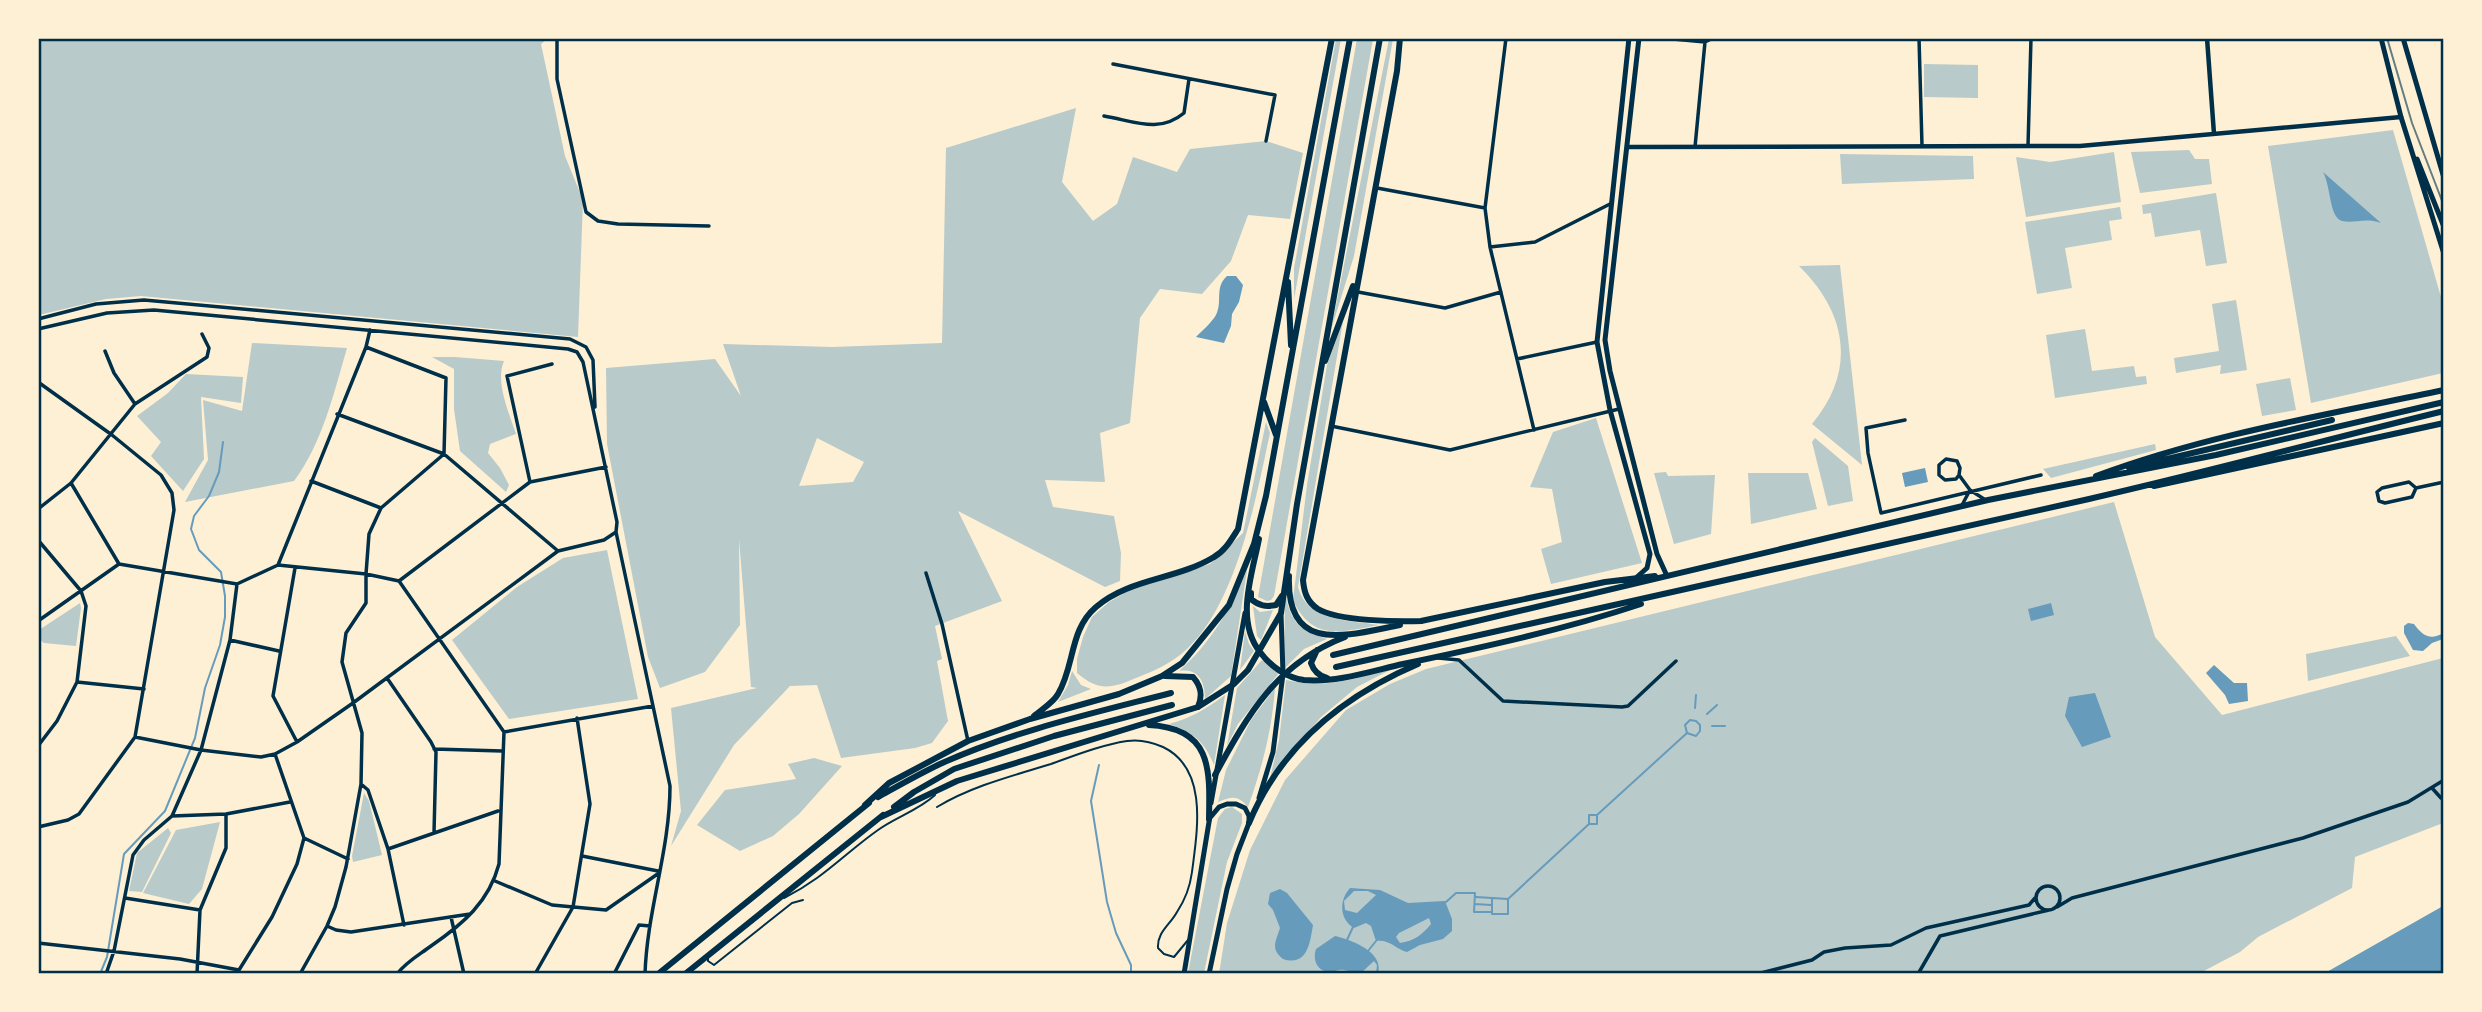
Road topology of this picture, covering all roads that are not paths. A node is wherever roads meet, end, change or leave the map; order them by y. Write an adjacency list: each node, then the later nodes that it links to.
1 (558, 38): 32 (street)
2 (1332, 38): 37 (main road)
3 (1350, 38): 47 (main road)
4 (1380, 38): 50 (main road)
5 (1400, 38): 29 (main road)
6 (1506, 38): 31 (street)
7 (1629, 38): 30 (main road)
8 (1639, 38): 26 (main road)
9 (1662, 38): 16 (street)
10 (1713, 38): 16 (street)
11 (1919, 38): 24 (street)
12 (2031, 38): 25 (street)
13 (2207, 38): 21 (street)
14 (2381, 38): 20 (main road)
15 (2403, 38): 28 (main road)
16 (1705, 42): 27 (street)
17 (1112, 64): 18 (street)
18 (1189, 79): 19 (street); 22 (street)
19 (1104, 116)
20 (2401, 117): 21 (street); 23 (main road)
21 (2214, 134): 25 (street)
22 (1266, 141)
23 (2408, 141): 33 (main road); 35 (main road)
24 (1922, 146): 25 (street); 27 (street)
25 (2028, 146)
26 (1627, 147): 27 (street); 58 (main road)
27 (1695, 147)
28 (2444, 178)
29 (1375, 187): 31 (street); 36 (main road)
30 (1610, 204): 34 (street); 44 (main road)
31 (1485, 208): 34 (street)
32 (709, 226)
33 (2444, 227)
34 (1490, 247): 39 (street)
35 (2444, 254)
36 (1360, 268): 38 (main road); 50 (main road)
37 (1288, 270): 47 (main road); 53 (main road)
38 (1356, 292): 39 (street); 64 (main road)
39 (1502, 292): 48 (street)
40 (38, 319): 56 (street)
41 (38, 328): 42 (street)
42 (370, 330): 45 (street); 56 (street)
43 (202, 334): 55 (street)
44 (1597, 342): 48 (street); 57 (main road)
45 (366, 347): 60 (street); 68 (street)
46 (105, 351): 55 (street)
47 (1291, 356): 67 (main road)
48 (1517, 359): 65 (street)
49 (552, 364): 74 (street)
50 (1320, 376): 90 (main road)
51 (38, 382): 66 (street)
52 (2444, 390): 72 (main road)
53 (1264, 401): 67 (main road); 132 (main road)
54 (2444, 402): 77 (main road)
55 (135, 404): 66 (street)
56 (594, 409): 69 (street)
57 (1610, 410): 58 (street); 65 (street); 98 (main road)
58 (1619, 410): 97 (main road)
59 (2444, 411): 81 (main road)
60 (337, 414): 68 (street); 73 (street)
61 (1905, 420): 79 (street)
62 (2332, 420): 72 (main road)
63 (2444, 423): 81 (main road)
64 (1331, 426): 65 (street); 108 (main road)
65 (1534, 430)
66 (112, 435): 76 (street); 94 (street)
67 (1276, 436): 80 (main road)
68 (444, 454): 83 (street); 85 (street)
69 (606, 467): 74 (street); 87 (street)
70 (1959, 475): 70 (street); 79 (street)
71 (2041, 475): 79 (street)
72 (2096, 476): 77 (main road)
73 (311, 481): 85 (street); 92 (street)
74 (530, 482): 83 (street)
75 (2444, 482): 78 (street)
76 (71, 483): 86 (street); 91 (street)
77 (2066, 486): 82 (main road)
78 (2416, 488): 78 (street)
79 (1970, 490): 82 (street); 84 (street)
80 (1266, 496): 101 (main road); 120 (main road)
81 (2091, 498): 104 (main road)
82 (1987, 501): 84 (main road)
83 (503, 503): 89 (street); 99 (street)
84 (1961, 507): 97 (main road)
85 (381, 508): 96 (street)
86 (38, 509)
87 (616, 532): 89 (street); 129 (street)
88 (38, 540): 103 (street)
89 (558, 551): 110 (street)
90 (1290, 552): 102 (main road); 109 (main road)
91 (120, 564): 94 (street); 103 (street)
92 (278, 565): 93 (street); 100 (street)
93 (295, 568): 96 (street); 113 (street)
94 (164, 572): 100 (street); 125 (street)
95 (926, 573): 136 (street)
96 (366, 574): 99 (street); 127 (street)
97 (1667, 576): 98 (main road); 115 (main road)
98 (1637, 577): 108 (main road)
99 (399, 581): 110 (street)
100 (237, 584): 111 (street)
101 (1250, 584): 102 (main road); 105 (main road)
102 (1284, 590): 106 (main road)
103 (81, 591): 107 (street); 123 (street)
104 (1666, 595): 116 (main road); 118 (main road)
105 (1246, 610): 114 (main road); 124 (main road)
106 (1281, 613): 114 (main road); 119 (main road)
107 (38, 621)
108 (1422, 621): 109 (main road)
109 (1353, 634): 112 (main road)
110 (440, 638): 121 (street); 134 (street)
111 (230, 640): 113 (street); 140 (street)
112 (1318, 649): 119 (main road); 122 (main road)
113 (280, 651): 137 (street)
114 (1260, 652): 119 (main road); 124 (main road)
115 (1333, 655)
116 (1433, 658): 117 (street); 122 (main road); 150 (main road)
117 (1676, 661)
118 (1336, 667)
119 (1283, 674): 122 (main road); 143 (main road); 150 (main road)
120 (1162, 676): 130 (main road); 132 (main road)
121 (387, 678): 127 (street); 139 (street)
122 (1332, 678)
123 (76, 682): 125 (street); 138 (street)
124 (1234, 684): 130 (main road); 143 (main road)
125 (144, 689): 135 (street)
126 (1171, 693): 151 (main road)
127 (353, 703): 137 (street); 145 (street)
128 (1172, 705): 156 (main road)
129 (654, 706): 131 (street); 165 (street)
130 (1198, 707): 133 (main road)
131 (577, 718): 134 (street); 163 (street)
132 (1030, 719): 136 (main road)
133 (1140, 725): 146 (main road); 157 (main road)
134 (503, 732): 141 (street)
135 (135, 737): 140 (street); 159 (street)
136 (968, 741): 151 (main road)
137 (297, 742): 142 (street)
138 (38, 746)
139 (434, 749): 141 (street); 160 (street)
140 (201, 750): 142 (street); 155 (street)
141 (503, 751): 153 (street)
142 (275, 754): 149 (street)
143 (1215, 775): 157 (main road)
144 (2444, 780): 147 (street)
145 (361, 784): 162 (street); 164 (street)
146 (944, 786): 156 (main road); 172 (lane)
147 (2432, 789): 148 (street); 170 (street)
148 (2441, 798)
149 (290, 802): 154 (street); 161 (street)
150 (1258, 802): 158 (main road)
151 (866, 804): 197 (main road)
152 (937, 807): 183 (lane)
153 (499, 811): 160 (street); 166 (street)
154 (226, 814): 155 (street); 175 (street)
155 (172, 816): 168 (street)
156 (881, 817): 172 (main road)
157 (1209, 820): 158 (main road); 183 (main road)
158 (1249, 823): 200 (main road)
159 (38, 827)
160 (434, 832): 162 (street)
161 (304, 838): 164 (street); 188 (street)
162 (388, 849): 179 (street)
163 (582, 856): 165 (street); 173 (street)
164 (348, 859): 180 (street)
165 (660, 872): 173 (street); 181 (street)
166 (495, 881): 173 (street); 177 (street)
167 (2058, 891): 169 (street); 170 (street); 174 (street)
168 (125, 898): 175 (street); 185 (street)
169 (2035, 898): 176 (street); 201 (street)
170 (2072, 898): 174 (street)
171 (803, 900): 186 (lane)
172 (774, 903): 186 (main road)
173 (573, 907): 194 (street)
174 (2057, 907): 176 (street)
175 (200, 910): 187 (street)
176 (2049, 911): 202 (street)
177 (472, 913): 178 (street); 182 (street)
178 (451, 917): 179 (street); 182 (street)
179 (404, 925): 180 (street)
180 (327, 926): 189 (street)
181 (650, 926): 195 (street); 196 (street)
182 (454, 930): 192 (street); 193 (street)
183 (1191, 934): 199 (main road)
184 (38, 943): 185 (street)
185 (112, 951): 187 (street); 190 (street)
186 (710, 953): 198 (main road)
187 (197, 962): 188 (street); 191 (street)
188 (239, 972)
189 (300, 973)
190 (106, 974)
191 (197, 974)
192 (397, 974)
193 (464, 974)
194 (535, 974)
195 (614, 974)
196 (645, 974)
197 (658, 974)
198 (685, 974)
199 (1184, 974)
200 (1209, 974)
201 (1757, 974)
202 (1917, 974)

